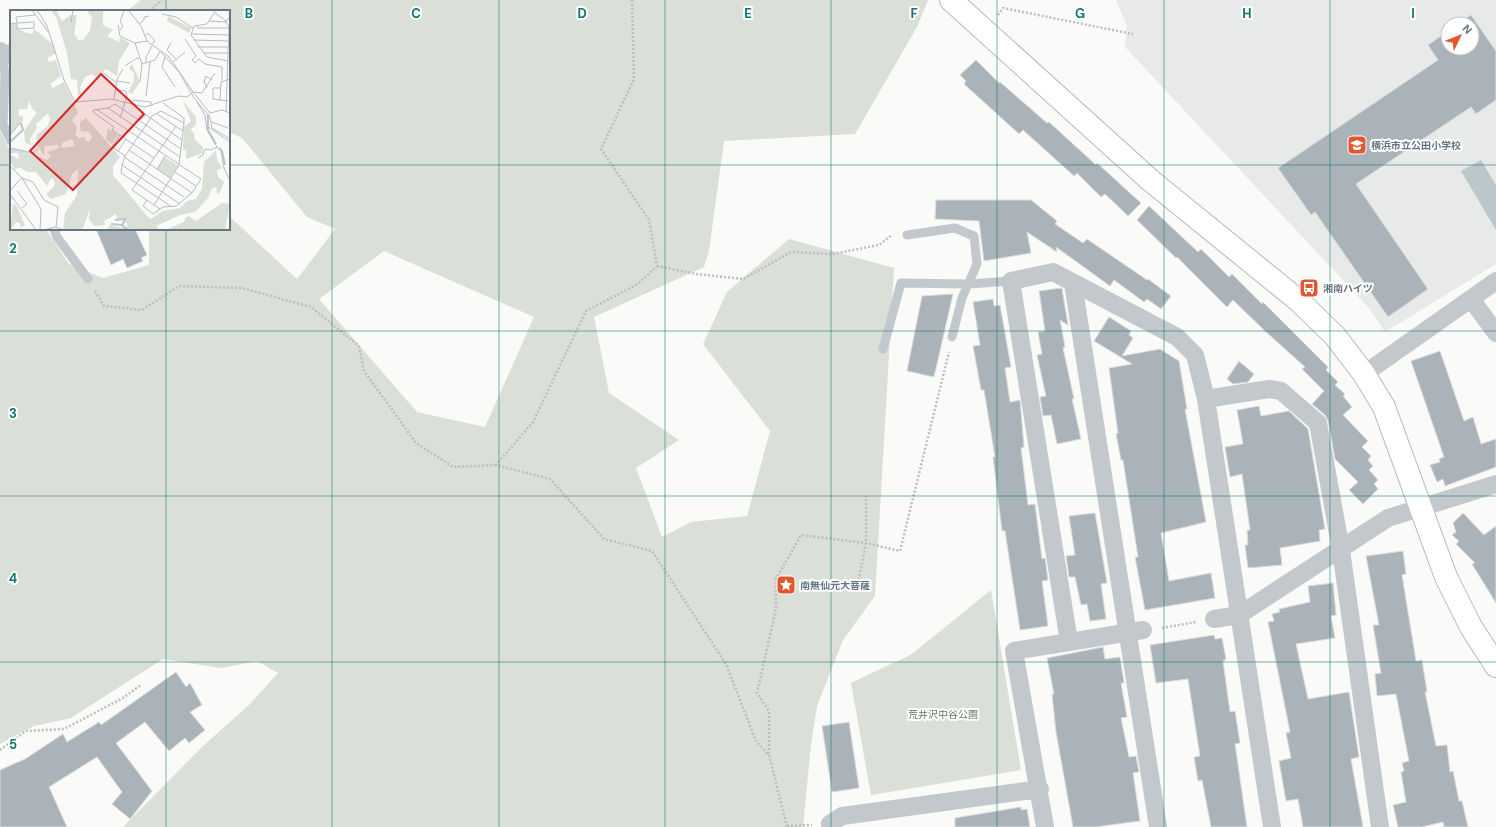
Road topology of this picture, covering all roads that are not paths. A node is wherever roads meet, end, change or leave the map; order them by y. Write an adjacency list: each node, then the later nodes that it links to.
1 (951, 0): 15 (street)
2 (5, 53): 3 (lane)
3 (10, 139)
4 (54, 230): 6 (lane)
5 (907, 235): 10 (lane)
6 (88, 278)
7 (1011, 281): 9 (street); 10 (lane); 23 (street)
8 (1496, 281): 11 (street)
9 (1073, 283): 16 (street); 22 (street)
10 (969, 284): 13 (lane); 14 (lane)
11 (1471, 300): 12 (street); 15 (street)
12 (1496, 333)
13 (952, 337)
14 (883, 349)
15 (1364, 374): 18 (street)
16 (1206, 399): 19 (street); 20 (street)
17 (1496, 484): 18 (street)
18 (1420, 508): 19 (street); 24 (street)
19 (1341, 550): 20 (street); 30 (street)
20 (1239, 615): 21 (street); 29 (street)
21 (1214, 619)
22 (1136, 632): 23 (street); 28 (street)
23 (1069, 642): 25 (street)
24 (1496, 666)
25 (1040, 789): 26 (street); 27 (street)
26 (831, 825)
27 (1045, 827)
28 (1158, 827)
29 (1272, 827)
30 (1380, 827)

